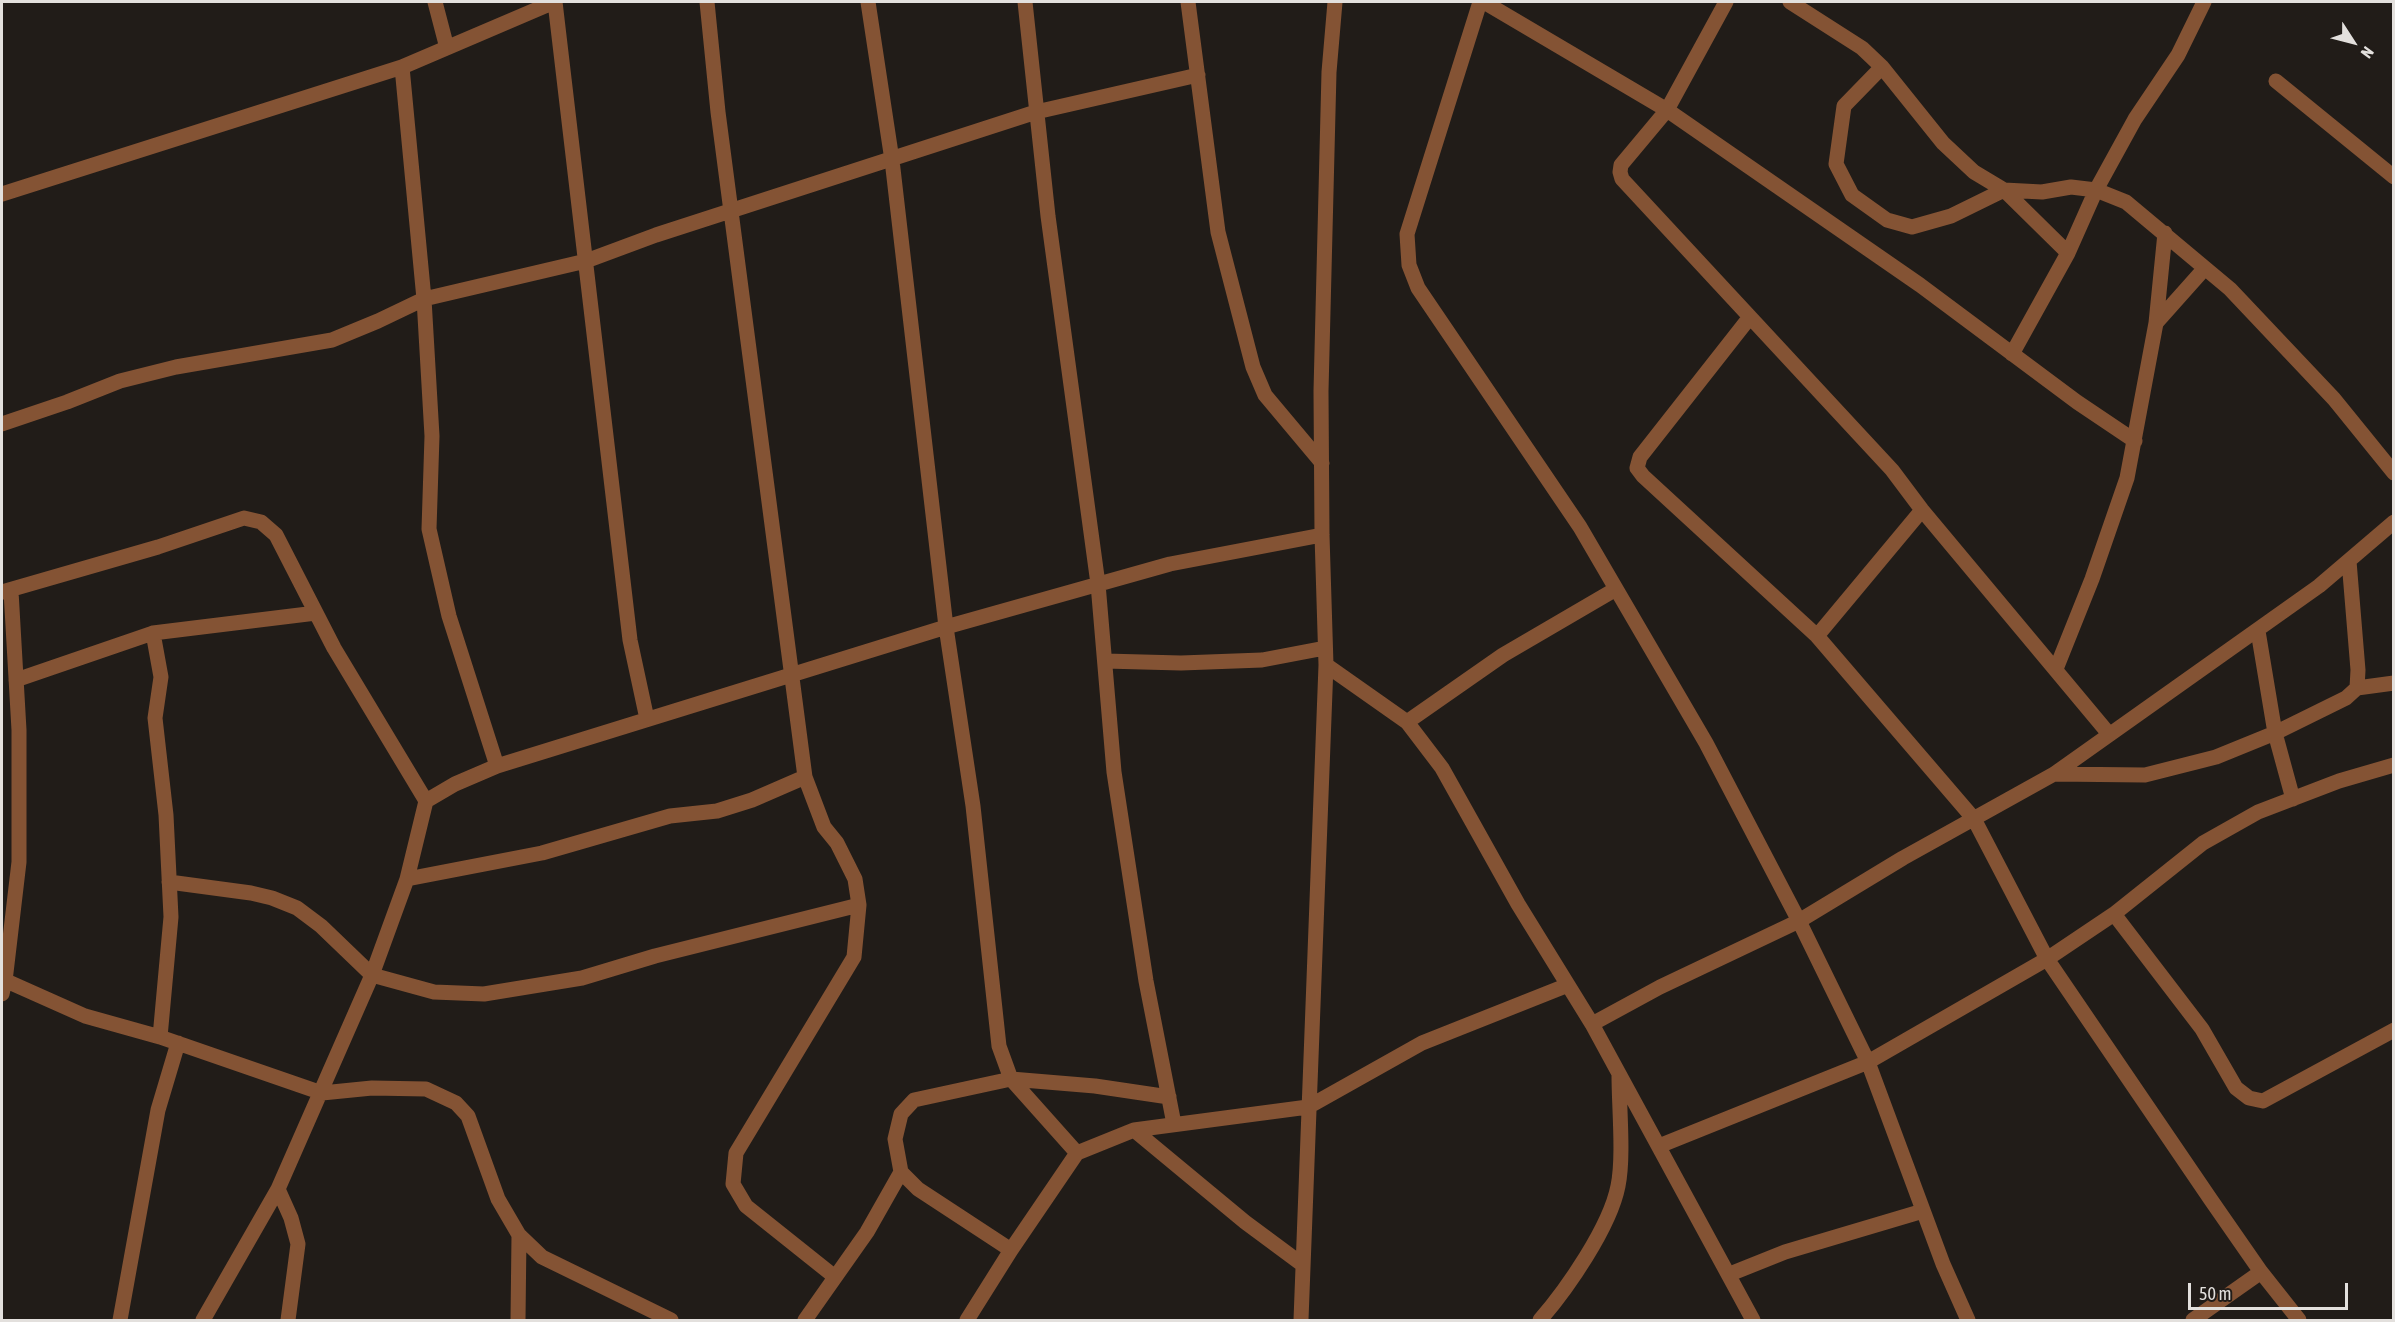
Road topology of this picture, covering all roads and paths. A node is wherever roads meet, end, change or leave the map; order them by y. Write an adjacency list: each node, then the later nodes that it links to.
1 (435, 2): 13 (street)
2 (554, 2): 13 (street); 28 (street)
3 (707, 2): 25 (street)
4 (868, 2): 20 (street)
5 (1025, 2): 19 (street)
6 (1188, 2): 16 (street)
7 (1335, 2): 36 (street)
8 (1480, 2): 43 (street)
9 (1484, 2): 18 (street)
10 (1726, 2): 18 (street)
11 (1790, 2): 15 (street)
12 (2204, 2): 23 (street)
13 (447, 48): 14 (street)
14 (402, 67): 24 (street); 30 (street)
15 (1882, 67): 22 (street); 22 (street)
16 (1198, 75): 19 (street); 36 (street)
17 (2276, 81): 21 (street)
18 (1667, 110): 31 (street); 33 (street)
19 (1036, 112): 20 (street); 42 (street)
20 (892, 160): 25 (street); 46 (street)
21 (2394, 177)
22 (2004, 190): 23 (street); 27 (street)
23 (2096, 190): 26 (street); 27 (street)
24 (2, 194)
25 (730, 212): 28 (street); 54 (street)
26 (2165, 233): 29 (street); 32 (street)
27 (2068, 253): 33 (street)
28 (586, 261): 30 (street); 58 (street)
29 (2205, 268): 32 (street); 37 (street)
30 (424, 299): 34 (street); 63 (street)
31 (1750, 317): 38 (street); 49 (street)
32 (2156, 323): 35 (street)
33 (2012, 354): 35 (street)
34 (2, 424)
35 (2135, 441): 53 (street)
36 (1322, 464): 40 (street)
37 (2394, 473)
38 (1922, 510): 49 (street); 53 (street)
39 (2394, 522): 41 (street)
40 (1322, 536): 42 (street); 50 (street)
41 (2349, 561): 47 (street); 57 (street)
42 (1098, 584): 46 (street); 51 (street)
43 (1616, 589): 59 (street); 73 (street)
44 (6, 592): 45 (street); 55 (street)
45 (316, 613): 48 (street); 67 (street)
46 (946, 627): 54 (street); 84 (street)
47 (2258, 631): 60 (street); 61 (street)
48 (153, 633): 55 (street); 70 (street)
49 (1817, 636): 68 (street)
50 (1325, 648): 51 (street); 52 (street)
51 (1105, 662): 86 (street)
52 (1326, 665): 59 (street); 87 (street)
53 (2056, 669): 61 (street)
54 (792, 674): 58 (street); 65 (street)
55 (16, 680): 76 (street)
56 (2394, 682): 57 (street)
57 (2357, 688): 60 (street)
58 (647, 719): 63 (street)
59 (1407, 722): 77 (street)
60 (2275, 733): 64 (street); 66 (street)
61 (2109, 734): 64 (street)
62 (2394, 765): 66 (street)
63 (497, 766): 67 (street)
64 (2054, 774): 68 (street)
65 (805, 777): 69 (street); 71 (street)
66 (2293, 799): 72 (street)
67 (426, 801): 69 (street)
68 (1974, 819): 73 (street); 74 (street)
69 (407, 879): 75 (street)
70 (169, 882): 75 (street); 80 (street)
71 (859, 905): 75 (street); 100 (street)
72 (2114, 914): 74 (street); 79 (street)
73 (1799, 921): 78 (street); 82 (street)
74 (2048, 959): 82 (street); 98 (street)
75 (372, 975): 85 (street)
76 (3, 985): 80 (street)
77 (1568, 986): 78 (street); 87 (street)
78 (1592, 1024): 83 (street)
79 (2394, 1030)
80 (160, 1037): 81 (street)
81 (178, 1043): 85 (street); 101 (street)
82 (1868, 1062): 90 (street); 94 (street)
83 (1619, 1074): 90 (street); 109 (street)
84 (1011, 1079): 86 (street); 91 (street); 92 (street)
85 (322, 1093): 93 (street); 95 (street)
86 (1169, 1097): 88 (street)
87 (1308, 1107): 88 (street); 97 (street)
88 (1174, 1124): 89 (street)
89 (1134, 1130): 91 (street); 97 (street)
90 (1659, 1146): 99 (street)
91 (1077, 1153): 96 (street)
92 (901, 1172): 96 (street); 100 (street)
93 (278, 1190): 102 (street); 103 (street)
94 (1923, 1210): 99 (street); 111 (street)
95 (519, 1235): 104 (street); 105 (street)
96 (1011, 1250): 107 (street)
97 (1303, 1265): 108 (street)
98 (2261, 1272): 112 (street); 113 (street)
99 (1730, 1274): 110 (street)
100 (836, 1277): 106 (street)
101 (120, 1320)
102 (203, 1320)
103 (288, 1320)
104 (518, 1320)
105 (671, 1320)
106 (805, 1320)
107 (967, 1320)
108 (1301, 1320)
109 (1540, 1320)
110 (1753, 1320)
111 (1968, 1320)
112 (2193, 1320)
113 (2299, 1320)

